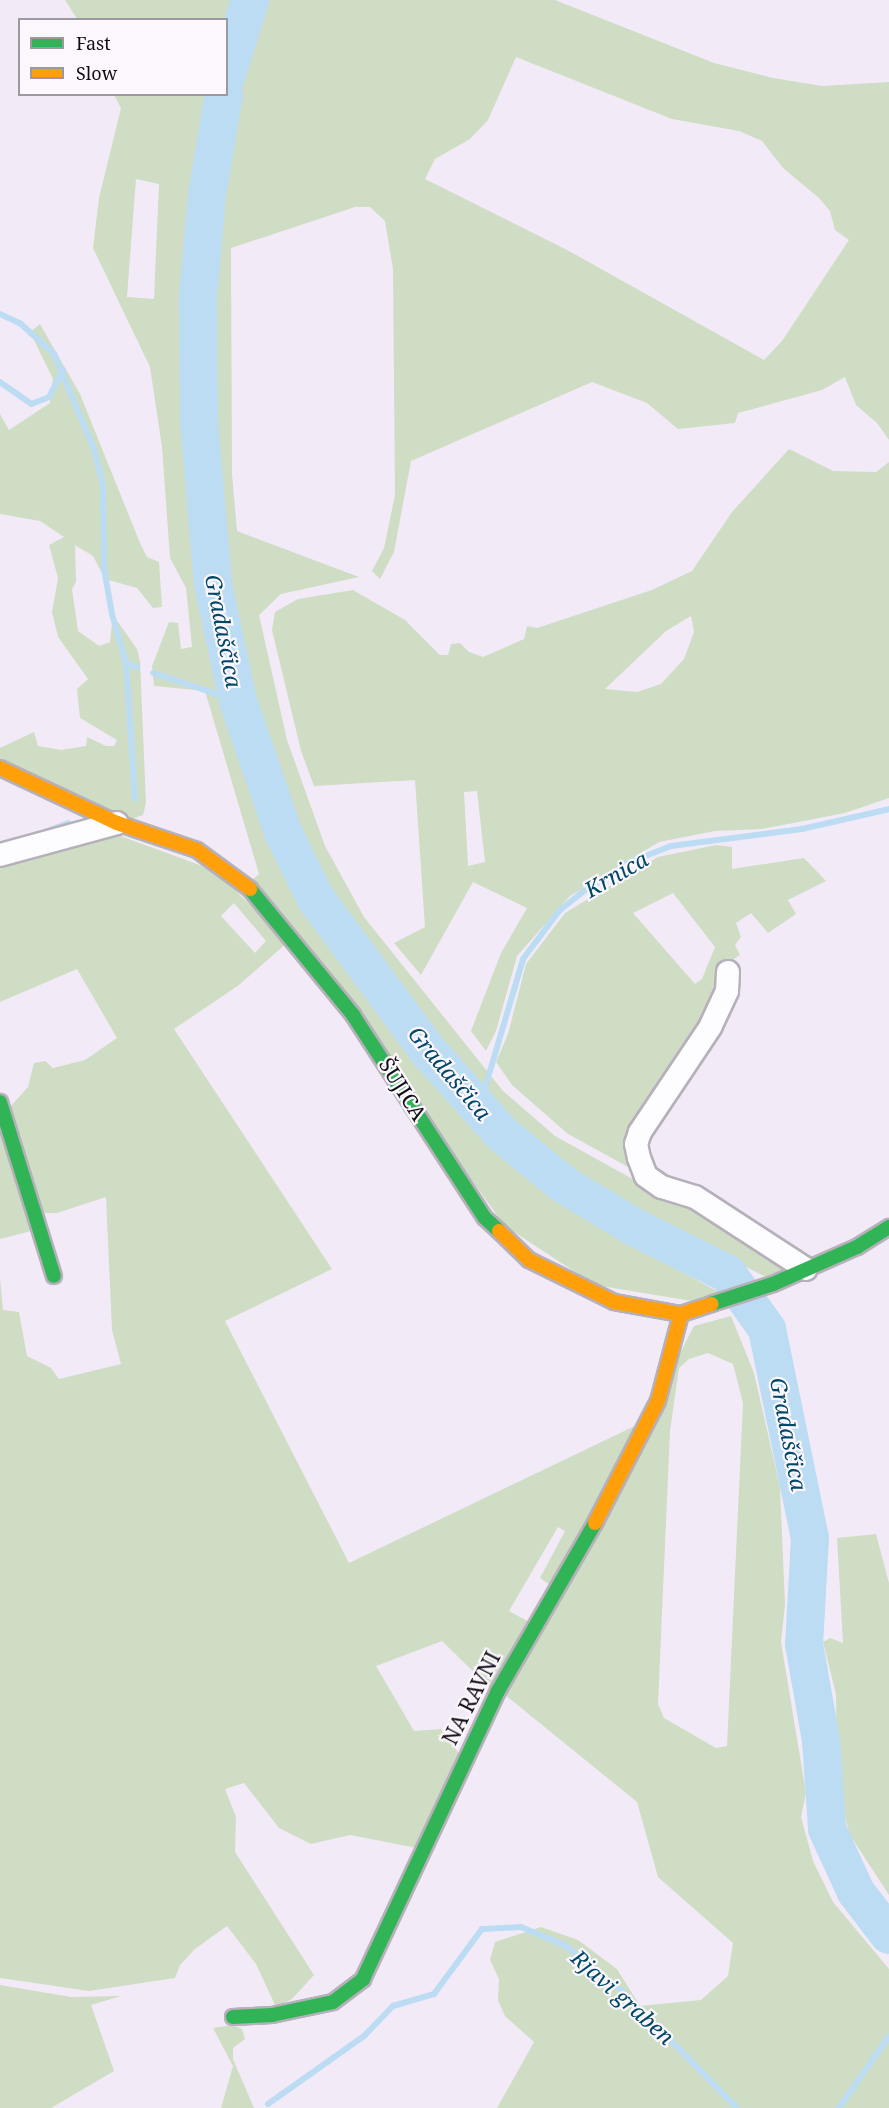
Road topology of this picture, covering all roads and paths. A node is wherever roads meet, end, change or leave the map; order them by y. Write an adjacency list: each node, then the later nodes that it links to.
1 (0, 768): 2 (street, ŠUJICA)
2 (117, 823): 3 (street); 9 (street, ŠUJICA)
3 (0, 855)
4 (728, 972): 7 (street)
5 (0, 1102): 8 (street)
6 (889, 1227): 7 (street)
7 (806, 1269): 9 (street, ŠUJICA)
8 (54, 1276)
9 (681, 1314): 10 (street, NA RAVNI)
10 (233, 2018)

